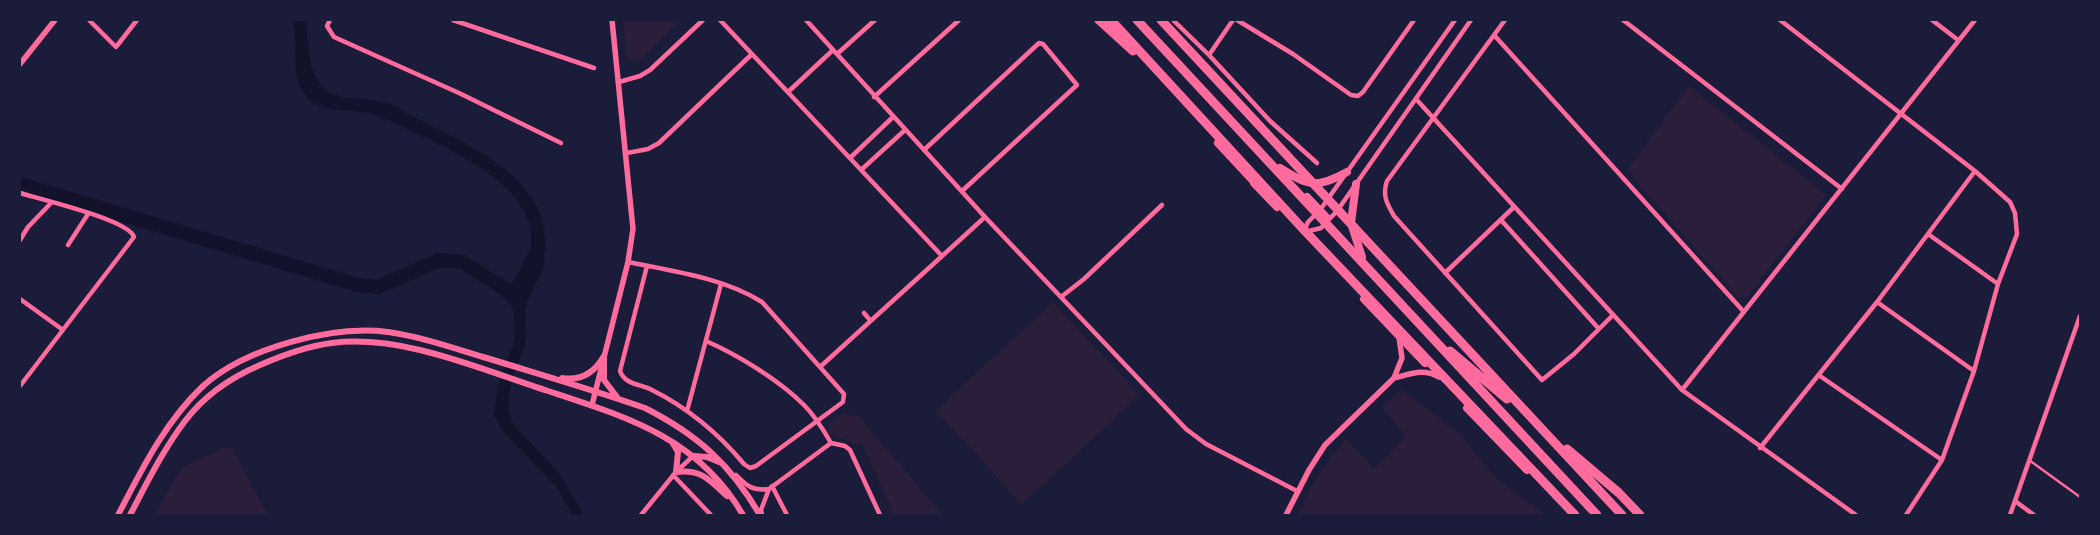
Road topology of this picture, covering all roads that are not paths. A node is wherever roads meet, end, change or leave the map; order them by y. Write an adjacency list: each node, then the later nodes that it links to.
1 (55, 20): 36 (street)
2 (89, 20): 3 (street)
3 (137, 20)
4 (330, 20): 46 (street)
5 (453, 20): 37 (street)
6 (612, 20): 38 (street)
7 (702, 20): 38 (street)
8 (720, 20): 32 (street)
9 (806, 20): 31 (street)
10 (875, 20): 33 (street)
11 (959, 20): 40 (street)
12 (1099, 20): 35 (highway)
13 (1105, 20): 35 (highway)
14 (1111, 20): 131 (highway)
15 (1137, 20): 132 (highway)
16 (1142, 20): 51 (highway)
17 (1161, 20): 134 (highway)
18 (1173, 20): 34 (street)
19 (1233, 20): 34 (street)
20 (1238, 20): 21 (street)
21 (1414, 20)
22 (1455, 20): 54 (street)
23 (1471, 20): 41 (street)
24 (1505, 20): 29 (street)
25 (1623, 20): 57 (street)
26 (1780, 20): 42 (street)
27 (1932, 20): 30 (street)
28 (1975, 20): 30 (street)
29 (1494, 35): 44 (street); 82 (street)
30 (1958, 40): 42 (street)
31 (833, 50): 33 (street); 39 (street)
32 (752, 54): 39 (street); 48 (street)
33 (837, 54): 40 (street)
34 (1209, 55): 50 (street)
35 (1144, 61): 55 (highway)
36 (20, 64)
37 (594, 68)
38 (618, 82): 48 (street)
39 (788, 92): 49 (street)
40 (874, 96): 43 (street)
41 (1416, 99): 44 (street); 56 (street)
42 (1901, 114): 53 (street); 57 (street)
43 (893, 117): 45 (street); 49 (street)
44 (1434, 117): 62 (street); 76 (street)
45 (905, 130): 47 (street); 52 (street)
46 (561, 143)
47 (924, 150): 58 (street); 58 (street)
48 (626, 153): 74 (street)
49 (850, 158): 52 (street)
50 (1316, 163)
51 (1280, 168): 54 (highway); 63 (highway)
52 (861, 170): 72 (street)
53 (1975, 171): 69 (street); 78 (street)
54 (1347, 172): 63 (street)
55 (1254, 183): 68 (highway); 89 (highway)
56 (1356, 184): 67 (street); 73 (highway)
57 (1842, 188): 82 (street)
58 (962, 192): 65 (street)
59 (20, 193): 60 (street)
60 (51, 202): 64 (street); 70 (street)
61 (1162, 205): 79 (street)
62 (1514, 207): 66 (street); 84 (street)
63 (1320, 210): 67 (highway); 68 (street)
64 (88, 214): 71 (street); 88 (street)
65 (985, 217): 72 (street); 79 (street)
66 (1501, 220): 76 (street); 87 (street)
67 (1329, 221): 68 (street); 73 (highway)
68 (1304, 232): 91 (highway)
69 (1928, 234): 78 (street); 81 (street)
70 (20, 240)
71 (68, 245)
72 (942, 256): 86 (street)
73 (1362, 256): 92 (highway)
74 (628, 262): 75 (street); 93 (street)
75 (647, 266): 77 (street); 105 (street)
76 (1445, 273): 87 (street)
77 (721, 284): 90 (street); 94 (street)
78 (1998, 284): 95 (street)
79 (1061, 298): 117 (street)
80 (20, 299): 88 (street)
81 (1877, 302): 95 (street); 97 (street)
82 (1744, 312): 101 (street)
83 (864, 313): 86 (street)
84 (1612, 315): 87 (street); 101 (street)
85 (2080, 316): 112 (street)
86 (870, 320): 94 (street)
87 (1599, 329)
88 (63, 330): 100 (street)
89 (1399, 337): 91 (highway); 99 (street)
90 (706, 341): 105 (street); 106 (street)
91 (1412, 350): 98 (highway)
92 (1450, 351): 133 (highway); 135 (highway)
93 (604, 356): 96 (main road); 102 (street); 103 (main road)
94 (820, 367): 106 (street)
95 (1974, 371): 111 (street)
96 (539, 374): 102 (main road); 121 (main road)
97 (1820, 376): 109 (street); 111 (street)
98 (1439, 377): 99 (street); 130 (highway)
99 (1394, 378): 117 (street)
100 (20, 386)
101 (1682, 390): 109 (street)
102 (596, 392): 103 (main road); 104 (street)
103 (620, 399): 113 (main road)
104 (592, 405): 107 (main road); 122 (main road)
105 (687, 411): 106 (street)
106 (818, 421): 108 (street)
107 (670, 439): 110 (main road); 115 (main road)
108 (831, 443): 116 (street); 128 (street)
109 (1760, 448): 136 (street)
110 (694, 456): 113 (main road); 115 (street); 120 (main road)
111 (1942, 460): 137 (street)
112 (2030, 460): 118 (lane); 119 (street)
113 (725, 465): 114 (main road)
114 (732, 472): 116 (street); 126 (main road)
115 (675, 473): 120 (main road); 123 (street); 124 (street)
116 (770, 488): 126 (street); 127 (street)
117 (1297, 491): 129 (street)
118 (2080, 497)
119 (2015, 501): 138 (street); 139 (street)
120 (738, 505): 125 (main road)
121 (118, 515)
122 (130, 515)
123 (641, 515)
124 (711, 515)
125 (743, 515)
126 (761, 515)
127 (787, 515)
128 (880, 515)
129 (1286, 515)
130 (1570, 515)
131 (1575, 515)
132 (1597, 515)
133 (1602, 515)
134 (1622, 515)
135 (1640, 515)
136 (1856, 515)
137 (1906, 515)
138 (2010, 515)
139 (2034, 515)

